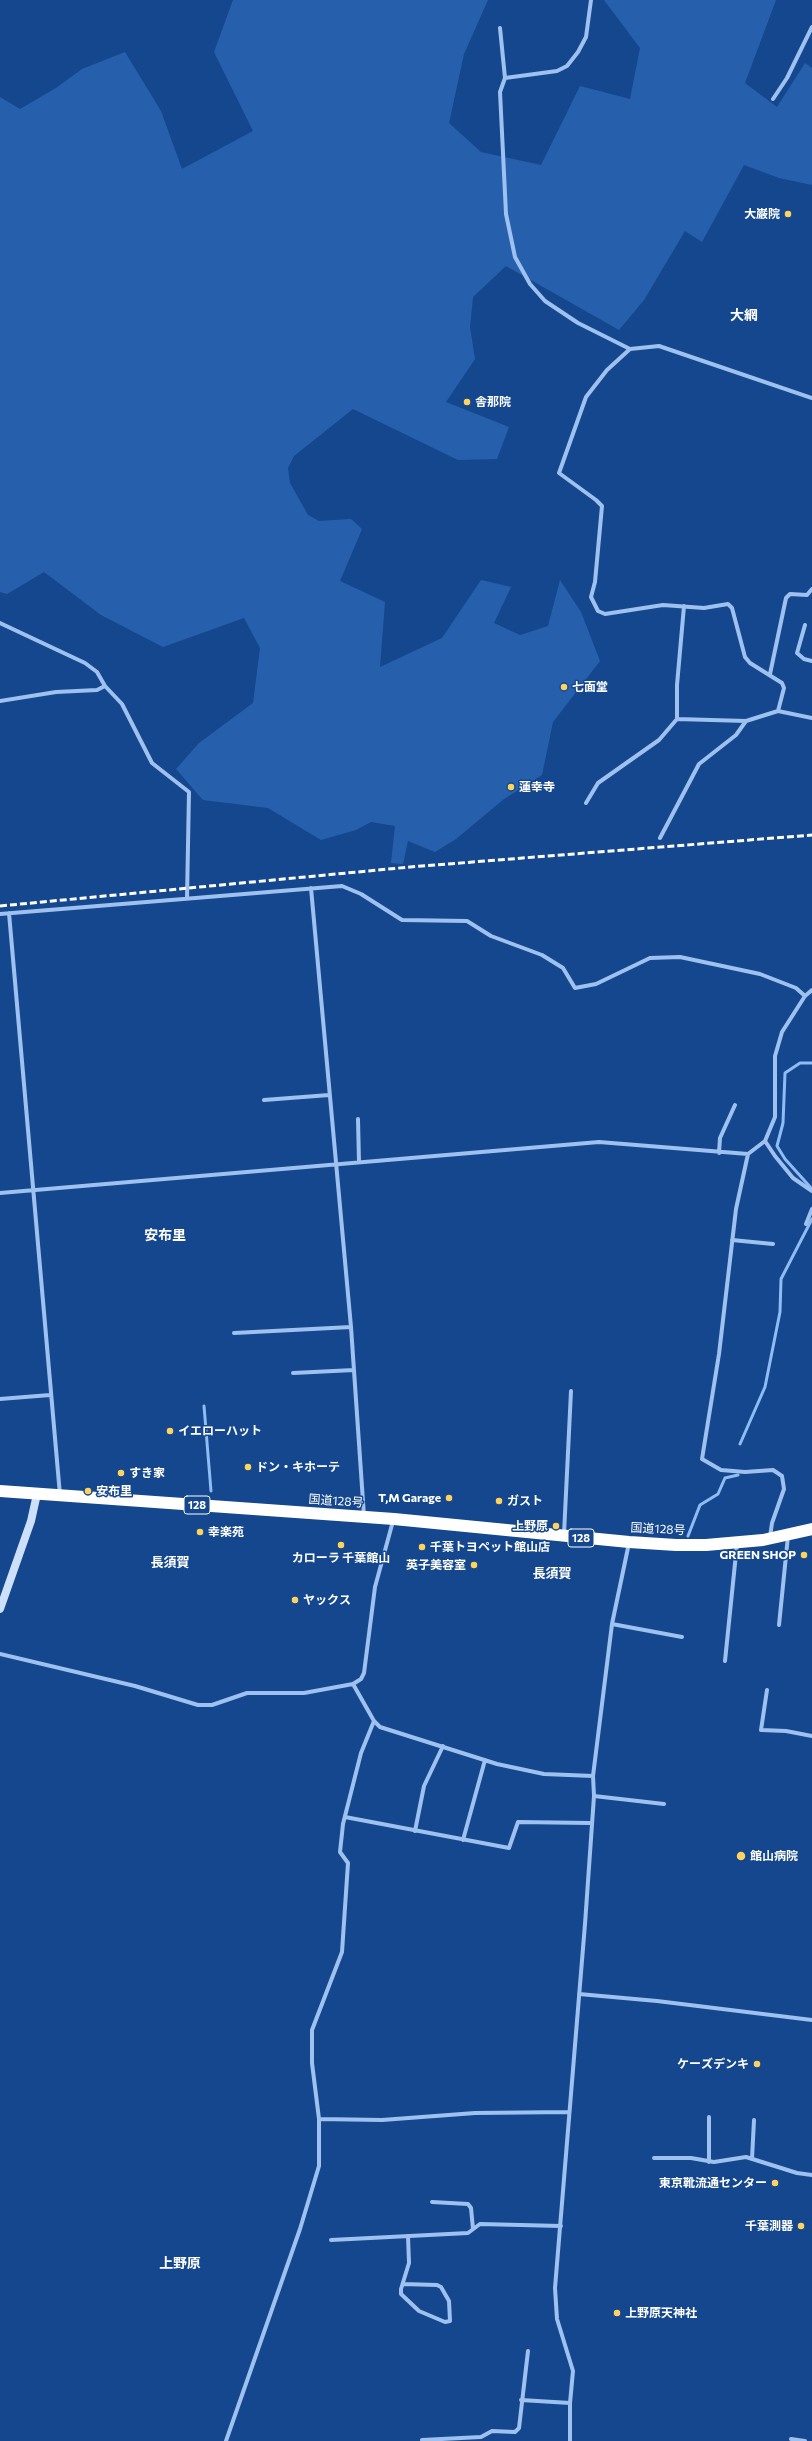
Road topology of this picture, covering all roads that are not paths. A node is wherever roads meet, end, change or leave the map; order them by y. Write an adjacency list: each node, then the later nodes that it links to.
1 (591, 0): 4 (street)
2 (812, 27): 5 (street)
3 (500, 28): 4 (street)
4 (505, 78): 6 (street)
5 (773, 99)
6 (630, 349): 7 (street); 9 (street)
7 (812, 398)
8 (812, 589): 13 (street)
9 (684, 606): 13 (street); 18 (street)
10 (0, 623): 14 (street)
11 (805, 625): 12 (street)
12 (812, 661)
13 (770, 674): 16 (street)
14 (106, 686): 15 (street); 23 (street)
15 (0, 701)
16 (778, 711): 17 (street); 19 (street)
17 (812, 718)
18 (677, 719): 19 (street); 20 (street)
19 (746, 721): 21 (street)
20 (586, 803)
21 (660, 838)
22 (311, 888): 23 (street); 27 (street); 28 (street)
23 (187, 898): 24 (street)
24 (9, 913): 25 (street); 37 (street)
25 (0, 914)
26 (812, 990): 27 (street)
27 (805, 996): 32 (street)
28 (329, 1095): 29 (street); 36 (street)
29 (264, 1100)
30 (735, 1105): 33 (street)
31 (358, 1119): 35 (street)
32 (765, 1141): 34 (street); 38 (street)
33 (719, 1153): 34 (street); 35 (street)
34 (748, 1154): 42 (street)
35 (358, 1162): 36 (street)
36 (335, 1164): 37 (street); 44 (street)
37 (32, 1190): 39 (street); 49 (street)
38 (812, 1191)
39 (0, 1193)
40 (812, 1209): 41 (street)
41 (806, 1224)
42 (732, 1240): 43 (street); 59 (street)
43 (773, 1244)
44 (351, 1327): 45 (street); 46 (street)
45 (234, 1333)
46 (354, 1370): 47 (street); 54 (street)
47 (293, 1373)
48 (570, 1391): 57 (street)
49 (50, 1394): 50 (street); 53 (street)
50 (0, 1399)
51 (0, 1491): 52 (highway, 国道128号 / 128)
52 (37, 1494): 53 (highway, 国道128号 / 128); 62 (street)
53 (60, 1495): 54 (highway, 国道128号 / 128)
54 (364, 1517): 55 (highway, 国道128号 / 128)
55 (394, 1519): 57 (highway, 国道128号 / 128); 68 (street)
56 (812, 1529): 58 (highway, 国道128号 / 128)
57 (564, 1536): 60 (highway, 国道128号 / 128)
58 (788, 1536): 59 (highway, 国道128号 / 128); 64 (street)
59 (769, 1540): 61 (highway, 国道128号 / 128)
60 (629, 1542): 61 (highway, 国道128号 / 128); 63 (street)
61 (737, 1543): 67 (street)
62 (0, 1609)
63 (612, 1624): 65 (street); 74 (street)
64 (779, 1625)
65 (682, 1637)
66 (0, 1654): 68 (street)
67 (725, 1661)
68 (353, 1684): 70 (street)
69 (767, 1690): 71 (street)
70 (374, 1721): 72 (street); 77 (street)
71 (812, 1736)
72 (442, 1746): 73 (street); 79 (street)
73 (485, 1760): 74 (street); 80 (street)
74 (593, 1776): 75 (street)
75 (594, 1796): 76 (street); 78 (street)
76 (664, 1804)
77 (345, 1817): 79 (street); 85 (street)
78 (590, 1823): 80 (street); 81 (street)
79 (415, 1831): 80 (street)
80 (464, 1840)
81 (579, 1994): 82 (street); 83 (street)
82 (812, 2020)
83 (570, 2112): 85 (street); 92 (street)
84 (709, 2118): 89 (street)
85 (319, 2119): 102 (street)
86 (754, 2120): 88 (street)
87 (654, 2158): 89 (street)
88 (752, 2159): 89 (street); 90 (street)
89 (709, 2162)
90 (812, 2175)
91 (432, 2202): 93 (street)
92 (560, 2226): 93 (street); 99 (street)
93 (473, 2229): 94 (street)
94 (408, 2236): 95 (street); 96 (street)
95 (331, 2240)
96 (403, 2284): 96 (street)
97 (528, 2351): 98 (street)
98 (521, 2400): 99 (street); 101 (street)
99 (570, 2402): 103 (street)
100 (791, 2439): 104 (street)
101 (422, 2440)
102 (226, 2441)
103 (570, 2441)
104 (805, 2441)

